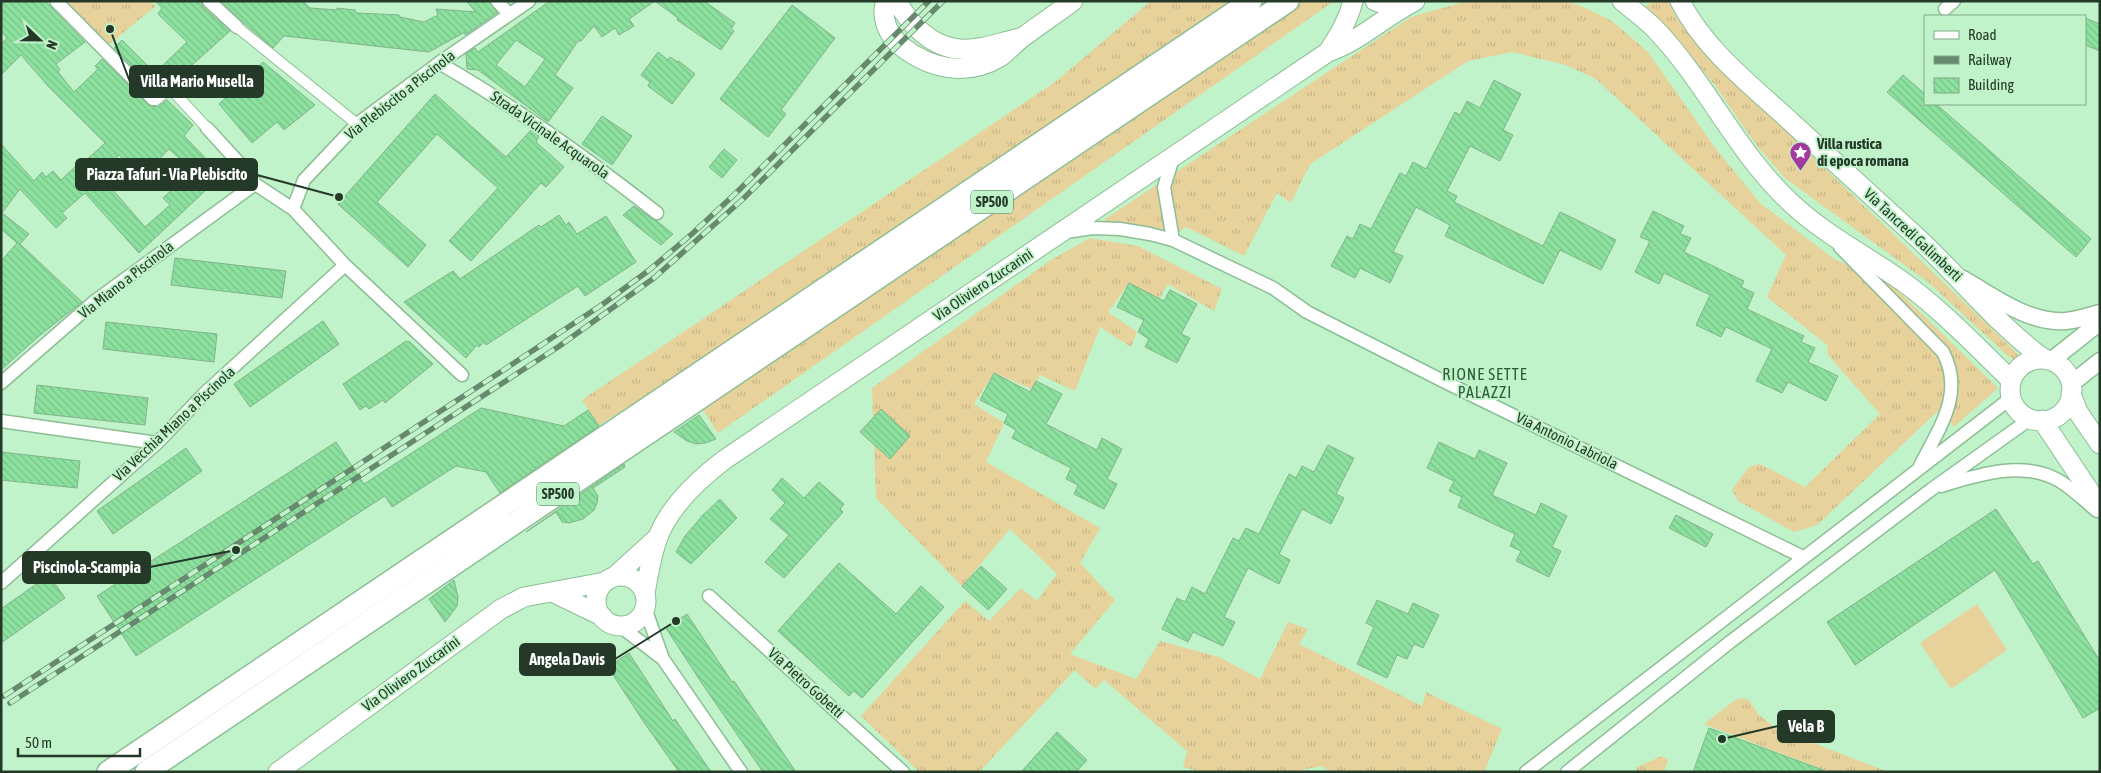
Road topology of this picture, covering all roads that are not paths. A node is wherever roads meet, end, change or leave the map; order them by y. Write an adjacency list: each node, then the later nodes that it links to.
1 (56, 1): 20 (street)
2 (209, 1): 16 (street)
3 (497, 1): 15 (street)
4 (529, 1): 15 (street, Via Plebiscito a Piscinola)
5 (886, 1): 17 (main road)
6 (898, 1): 17 (main road)
7 (1073, 1): 17 (main road)
8 (1251, 1): 40 (highway, SP500)
9 (1288, 1): 40 (highway, SP500)
10 (1353, 1): 18 (main road, Via Oliviero Zuccarini)
11 (1375, 1): 14 (main road)
12 (1622, 1): 27 (main road)
13 (1680, 1): 31 (main road, Via Tancredi Galimberti)
14 (1408, 5): 18 (main road, Via Oliviero Zuccarini)
15 (509, 14): 19 (street, Via Plebiscito a Piscinola)
16 (237, 27): 21 (street)
17 (1021, 38)
18 (1328, 52): 23 (main road, Via Oliviero Zuccarini)
19 (439, 63): 21 (street, Via Plebiscito a Piscinola); 26 (street, Strada Vicinale Acquarola)
20 (153, 99): 22 (street)
21 (356, 124): 25 (street, Via Plebiscito a Piscinola)
22 (207, 128): 24 (street)
23 (1174, 155): 28 (main road, Via Oliviero Zuccarini); 29 (street)
24 (255, 184): 25 (street); 38 (street, Via Miano a Piscinola)
25 (293, 209): 30 (street)
26 (657, 213)
27 (1823, 229): 37 (main road); 46 (street)
28 (1061, 232): 29 (street, Via Antonio Labriola); 50 (main road, Via Oliviero Zuccarini)
29 (1173, 240): 51 (street, Via Antonio Labriola)
30 (346, 265): 36 (street); 44 (street, Via Vecchia Miano a Piscinola)
31 (1958, 276): 32 (street); 34 (main road, Via Tancredi Galimberti)
32 (2100, 313)
33 (2100, 322): 34 (street)
34 (2048, 360): 37 (main road); 39 (main road)
35 (2100, 361): 39 (street)
36 (462, 375)
37 (2011, 380): 41 (main road)
38 (1, 383)
39 (2071, 389): 42 (main road); 45 (main road)
40 (689, 394): 52 (highway, SP500)
41 (2011, 398): 42 (main road); 46 (street)
42 (2036, 420): 47 (street); 48 (main road)
43 (1, 421): 44 (street)
44 (157, 442): 54 (street, Via Vecchia Miano a Piscinola)
45 (2100, 444)
46 (1919, 468): 51 (street)
47 (1932, 489): 49 (street); 67 (street)
48 (2100, 507)
49 (2100, 513)
50 (657, 538): 53 (main road, Via Oliviero Zuccarini); 57 (main road, Via Oliviero Zuccarini)
51 (1803, 556): 66 (street)
52 (415, 578): 61 (highway, SP500); 62 (highway, SP500)
53 (610, 580): 55 (main road, Via Oliviero Zuccarini); 57 (main road, Via Oliviero Zuccarini); 58 (main road, Via Oliviero Zuccarini)
54 (1, 583)
55 (552, 592): 58 (main road); 63 (main road, Via Oliviero Zuccarini)
56 (709, 596): 65 (street, Via Pietro Gobetti)
57 (645, 601): 59 (main road); 60 (street)
58 (602, 616): 59 (main road)
59 (620, 626): 60 (street)
60 (663, 659): 64 (street)
61 (108, 772)
62 (146, 772)
63 (278, 772)
64 (741, 772)
65 (903, 772)
66 (1526, 772)
67 (1567, 772)

